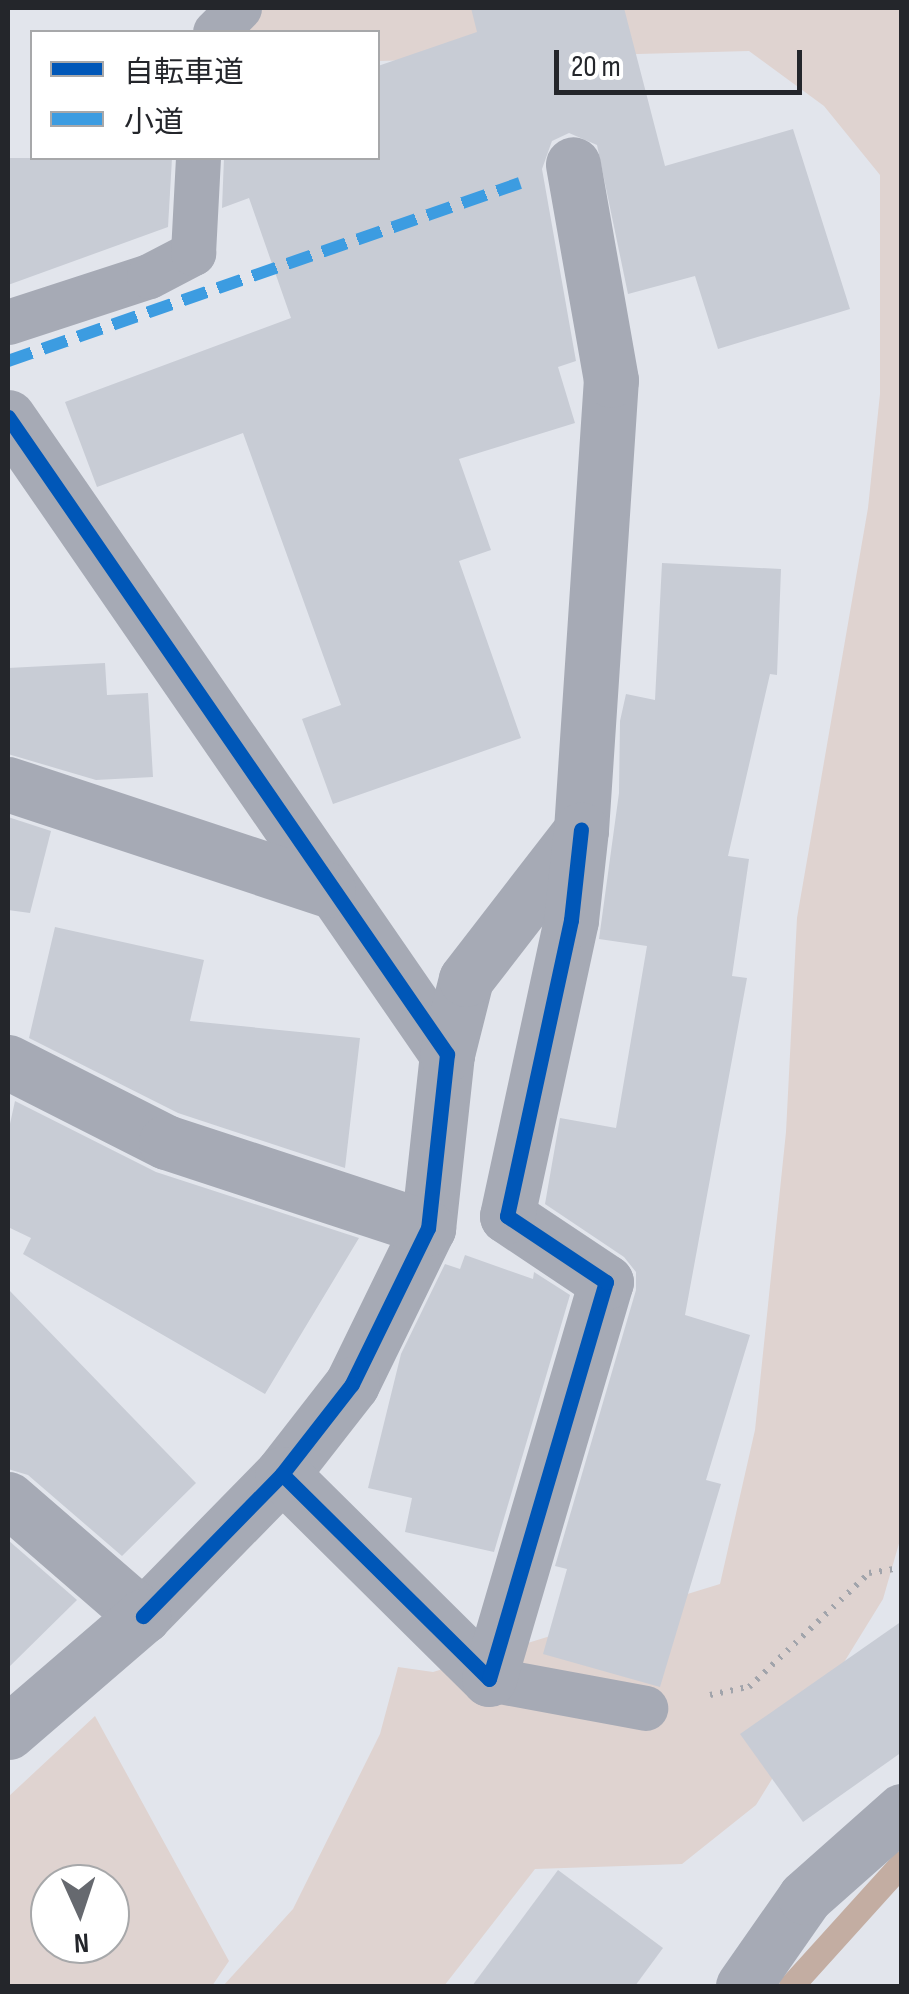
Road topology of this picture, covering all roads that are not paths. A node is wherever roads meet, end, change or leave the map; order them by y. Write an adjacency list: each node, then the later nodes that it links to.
1 (239, 8): 2 (lane)
2 (217, 30)
3 (198, 160): 5 (lane)
4 (573, 164): 8 (street)
5 (8, 322)
6 (8, 417): 9 (street)
7 (8, 784): 9 (street)
8 (581, 830): 10 (street); 16 (street)
9 (328, 890): 10 (street)
10 (446, 1054): 12 (street)
11 (8, 1062): 12 (street)
12 (428, 1228): 13 (street)
13 (282, 1474): 15 (street); 16 (street)
14 (8, 1499): 15 (street)
15 (143, 1616): 18 (street)
16 (490, 1679): 17 (lane)
17 (645, 1708)
18 (8, 1732)
19 (902, 1811): 20 (street)
20 (743, 1986)

